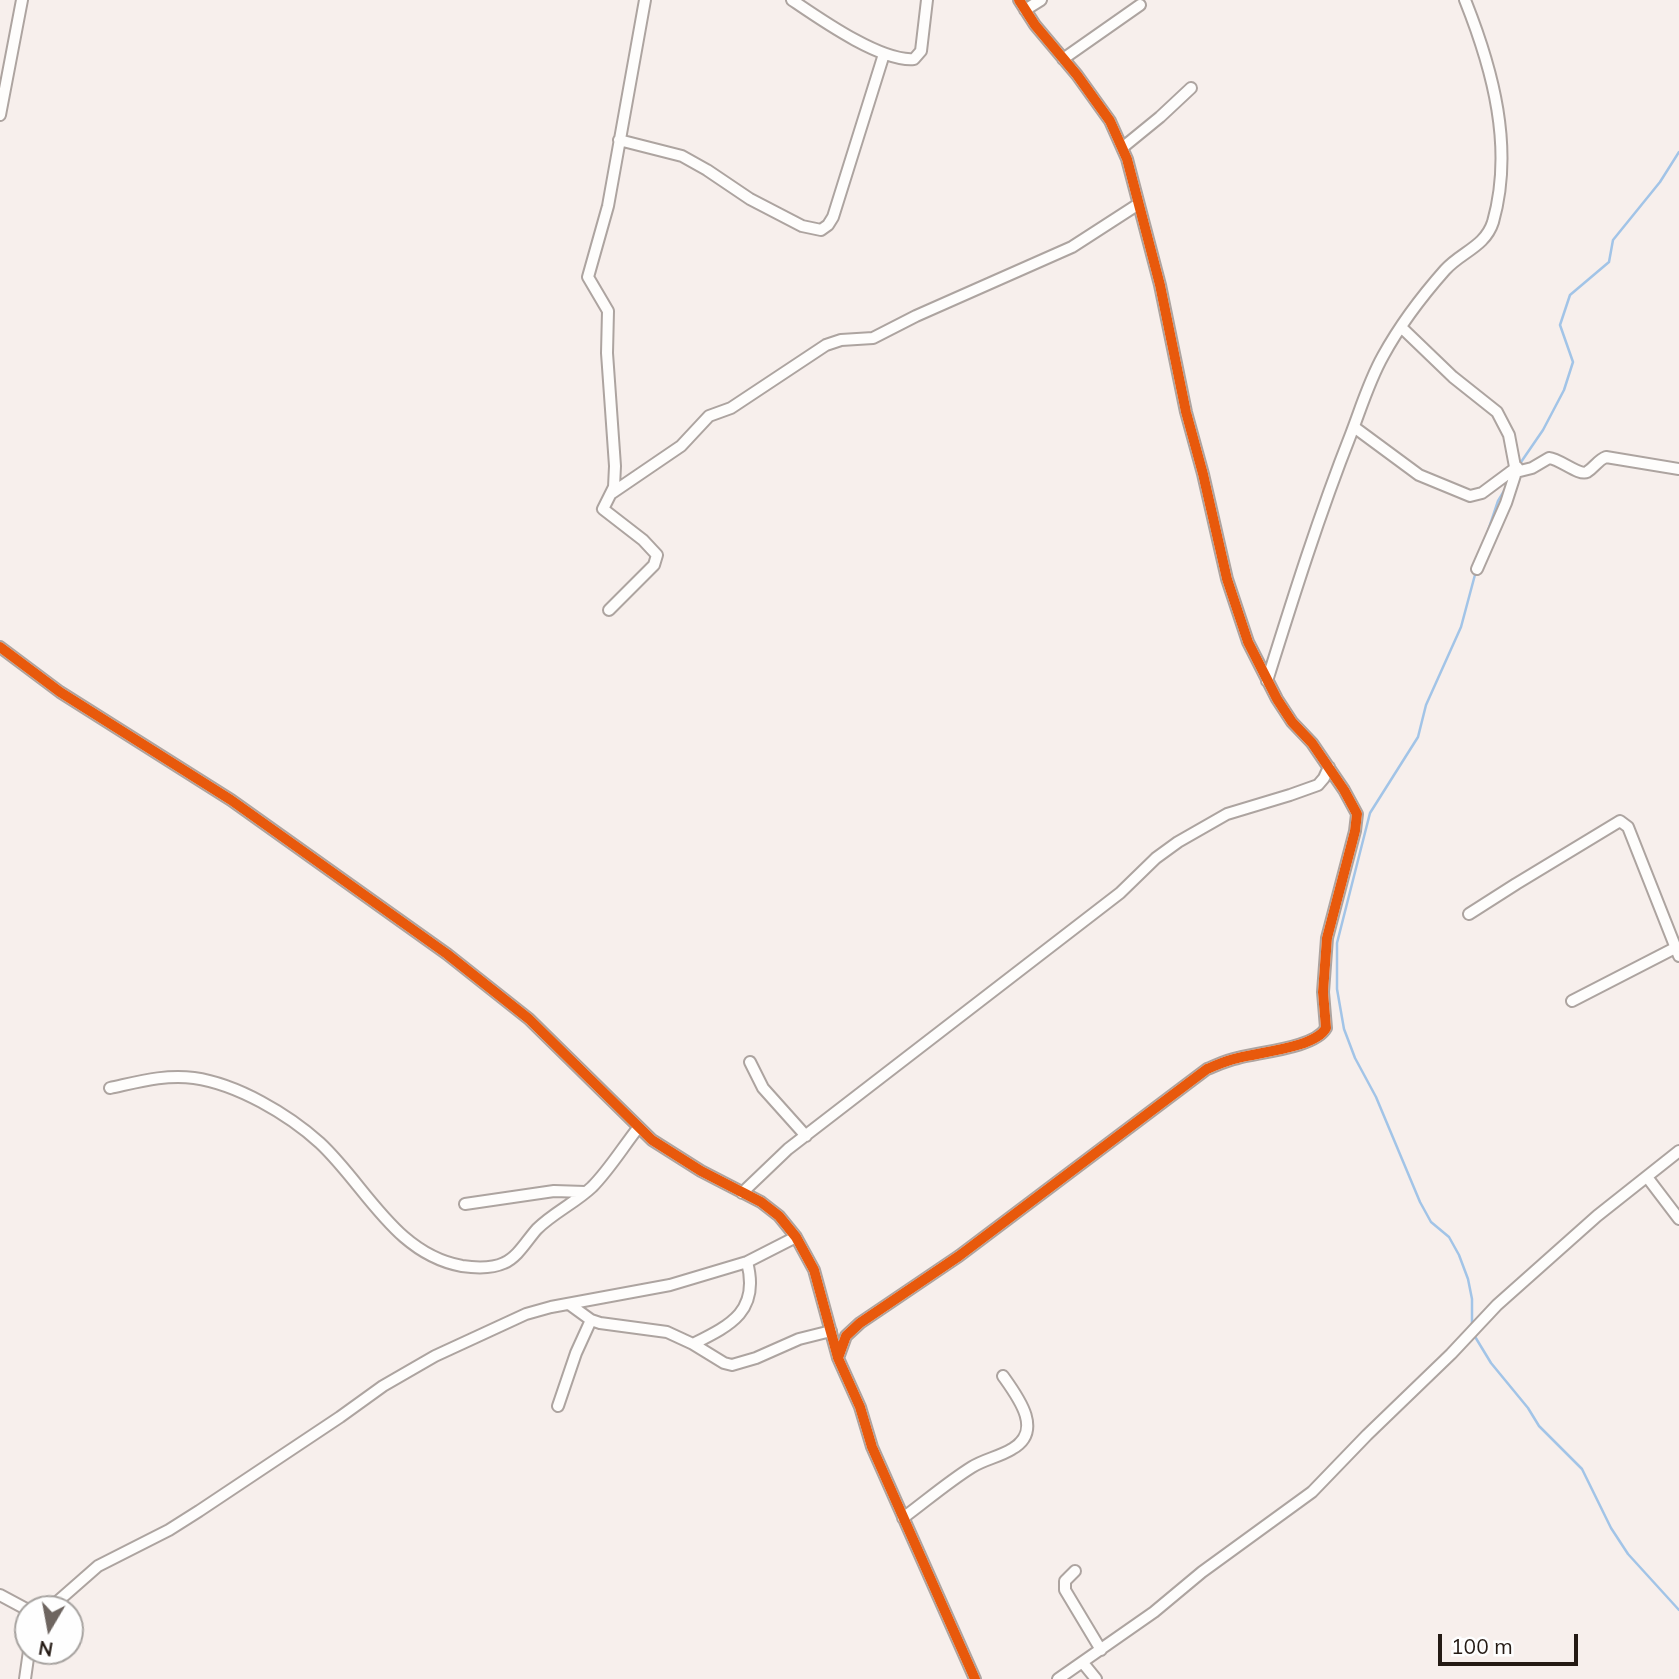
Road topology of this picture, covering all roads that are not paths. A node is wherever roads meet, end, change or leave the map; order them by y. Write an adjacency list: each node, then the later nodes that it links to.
1 (22, 0): 12 (street)
2 (645, 0): 13 (street)
3 (792, 0): 9 (street)
4 (927, 0): 9 (street)
5 (1041, 0): 7 (street)
6 (1465, 0): 16 (street)
7 (1022, 5): 10 (street)
8 (1140, 5): 10 (street)
9 (884, 54): 13 (street)
10 (1063, 59): 14 (street)
11 (1191, 88): 14 (street)
12 (0, 115)
13 (620, 139): 20 (street)
14 (1122, 148): 15 (street)
15 (1138, 205): 20 (street); 24 (street)
16 (1401, 327): 17 (street); 19 (street)
17 (1354, 427): 19 (street); 24 (street)
18 (1679, 469): 19 (street)
19 (1516, 470): 21 (street)
20 (612, 493): 22 (street)
21 (1477, 569)
22 (609, 610)
23 (0, 647): 31 (street)
24 (1267, 681): 25 (street)
25 (1329, 767): 32 (street); 45 (street)
26 (1469, 914): 27 (street)
27 (1677, 952): 28 (street)
28 (1572, 1002)
29 (750, 1062): 32 (street)
30 (110, 1088): 35 (street)
31 (638, 1128): 35 (street); 36 (street)
32 (806, 1136): 36 (street)
33 (1679, 1152): 34 (street)
34 (1647, 1177): 38 (street); 51 (street)
35 (585, 1192): 37 (street)
36 (742, 1192): 39 (street)
37 (464, 1205)
38 (1679, 1219)
39 (796, 1237): 40 (street); 43 (street)
40 (747, 1262): 41 (street); 44 (street)
41 (569, 1304): 42 (street); 50 (street)
42 (591, 1320): 44 (street); 47 (street)
43 (831, 1331): 44 (street); 45 (street)
44 (693, 1344)
45 (838, 1358): 48 (street)
46 (1003, 1376): 48 (street)
47 (558, 1406)
48 (903, 1518): 53 (street)
49 (1075, 1571): 51 (street)
50 (65, 1595)
51 (1101, 1650): 52 (street)
52 (1083, 1663): 54 (street); 55 (street)
53 (975, 1679)
54 (1058, 1679)
55 (1096, 1679)

